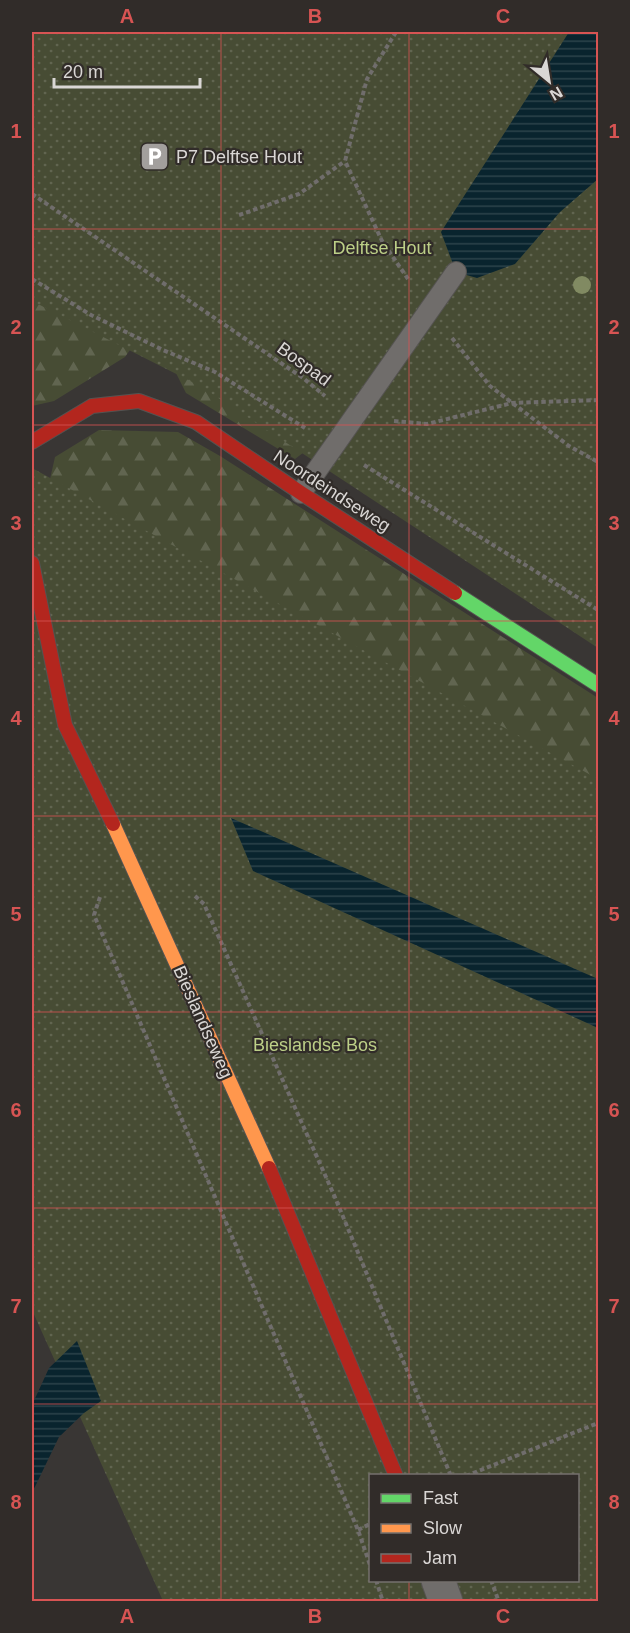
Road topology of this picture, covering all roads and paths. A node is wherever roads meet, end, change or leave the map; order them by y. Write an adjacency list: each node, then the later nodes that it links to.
1 (345, 161): 3 (path)
2 (32, 194): 6 (path, Bospad)
3 (239, 215)
4 (456, 272): 6 (lane)
5 (598, 400): 6 (path)
6 (354, 418): 8 (lane)
7 (32, 442): 8 (street, Noordeindseweg)
8 (301, 492): 10 (street, Noordeindseweg)
9 (32, 562): 11 (street, Bieslandseweg)
10 (598, 685)
11 (119, 837): 13 (street, Bieslandseweg); 16 (path)
12 (598, 1423): 14 (path)
13 (395, 1474)
14 (471, 1474)
15 (369, 1524): 16 (path)
16 (358, 1530): 17 (path)
17 (369, 1561)
18 (376, 1582): 21 (path)
19 (438, 1582): 22 (street)
20 (491, 1582): 23 (path)
21 (383, 1602)
22 (446, 1602)
23 (499, 1602)

